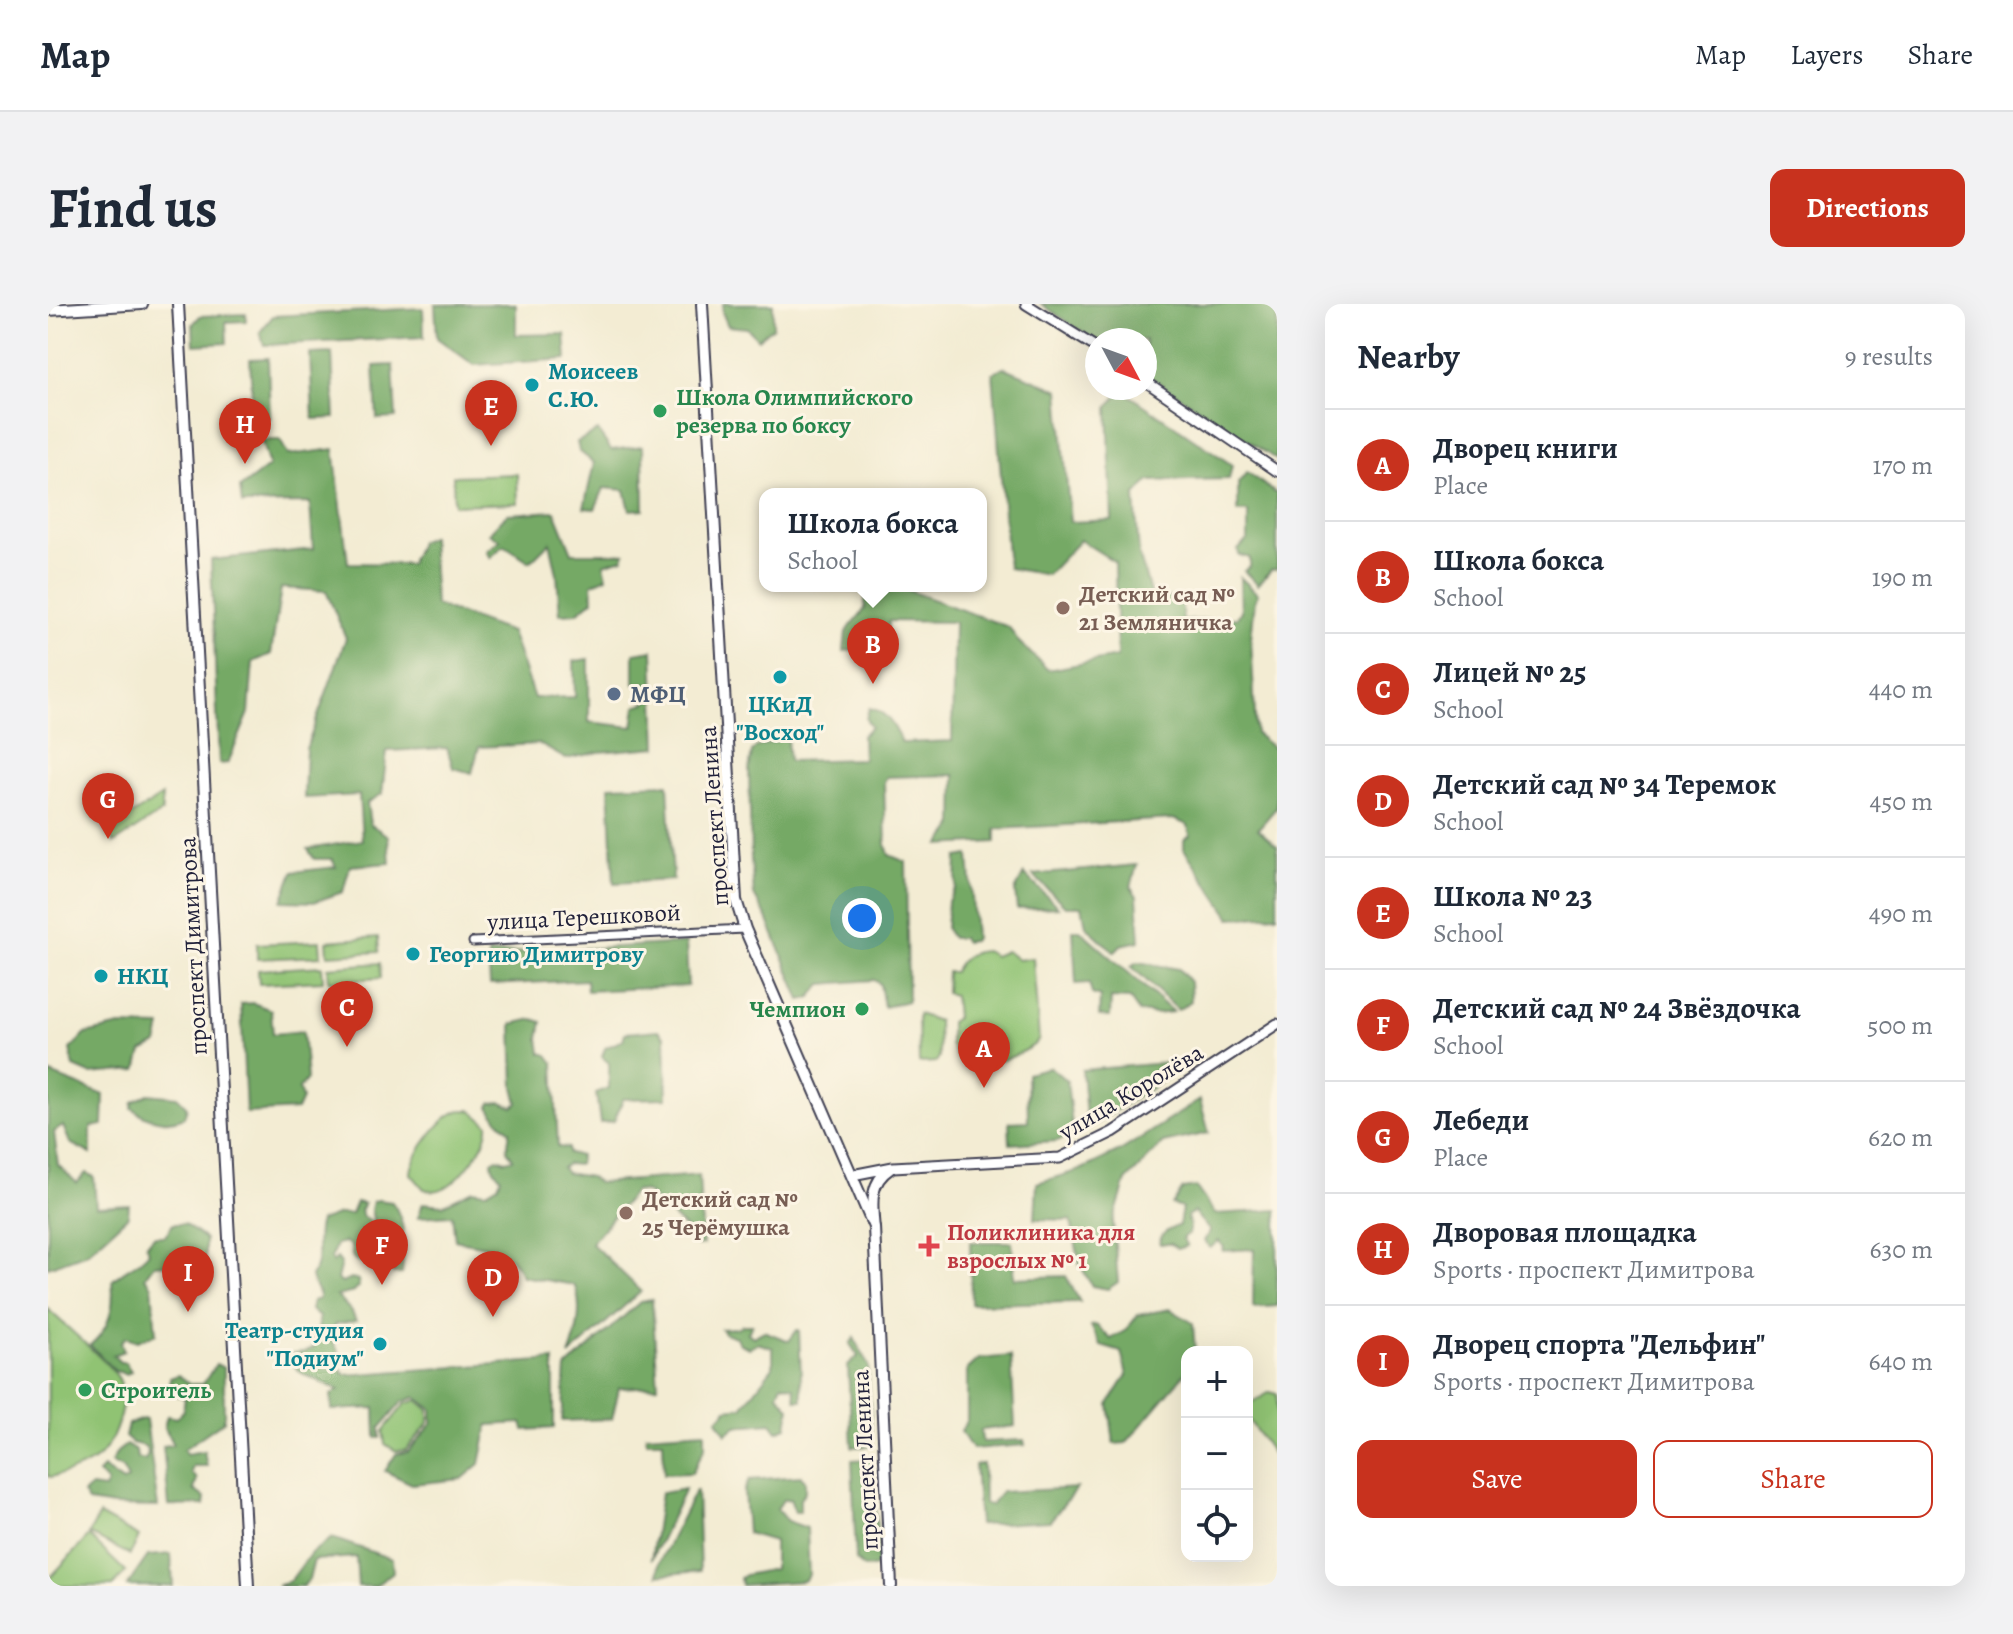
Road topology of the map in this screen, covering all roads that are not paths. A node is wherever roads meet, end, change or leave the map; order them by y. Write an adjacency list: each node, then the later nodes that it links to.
1 (142, 304): 5 (main road)
2 (178, 304): 15 (main road, проспект Димитрова)
3 (702, 304): 9 (main road, проспект Ленина)
4 (1026, 304): 6 (street)
5 (48, 310)
6 (1085, 341)
7 (1157, 389): 8 (street)
8 (1277, 471)
9 (745, 929): 10 (street, улица Терешковой); 13 (main road, проспект Ленина)
10 (473, 942)
11 (1277, 1024): 12 (street, улица Королёва)
12 (893, 1167): 13 (street, улица Королёва); 14 (street)
13 (852, 1175): 14 (main road, проспект Ленина)
14 (874, 1227): 16 (main road, проспект Ленина)
15 (248, 1586)
16 (891, 1586)

